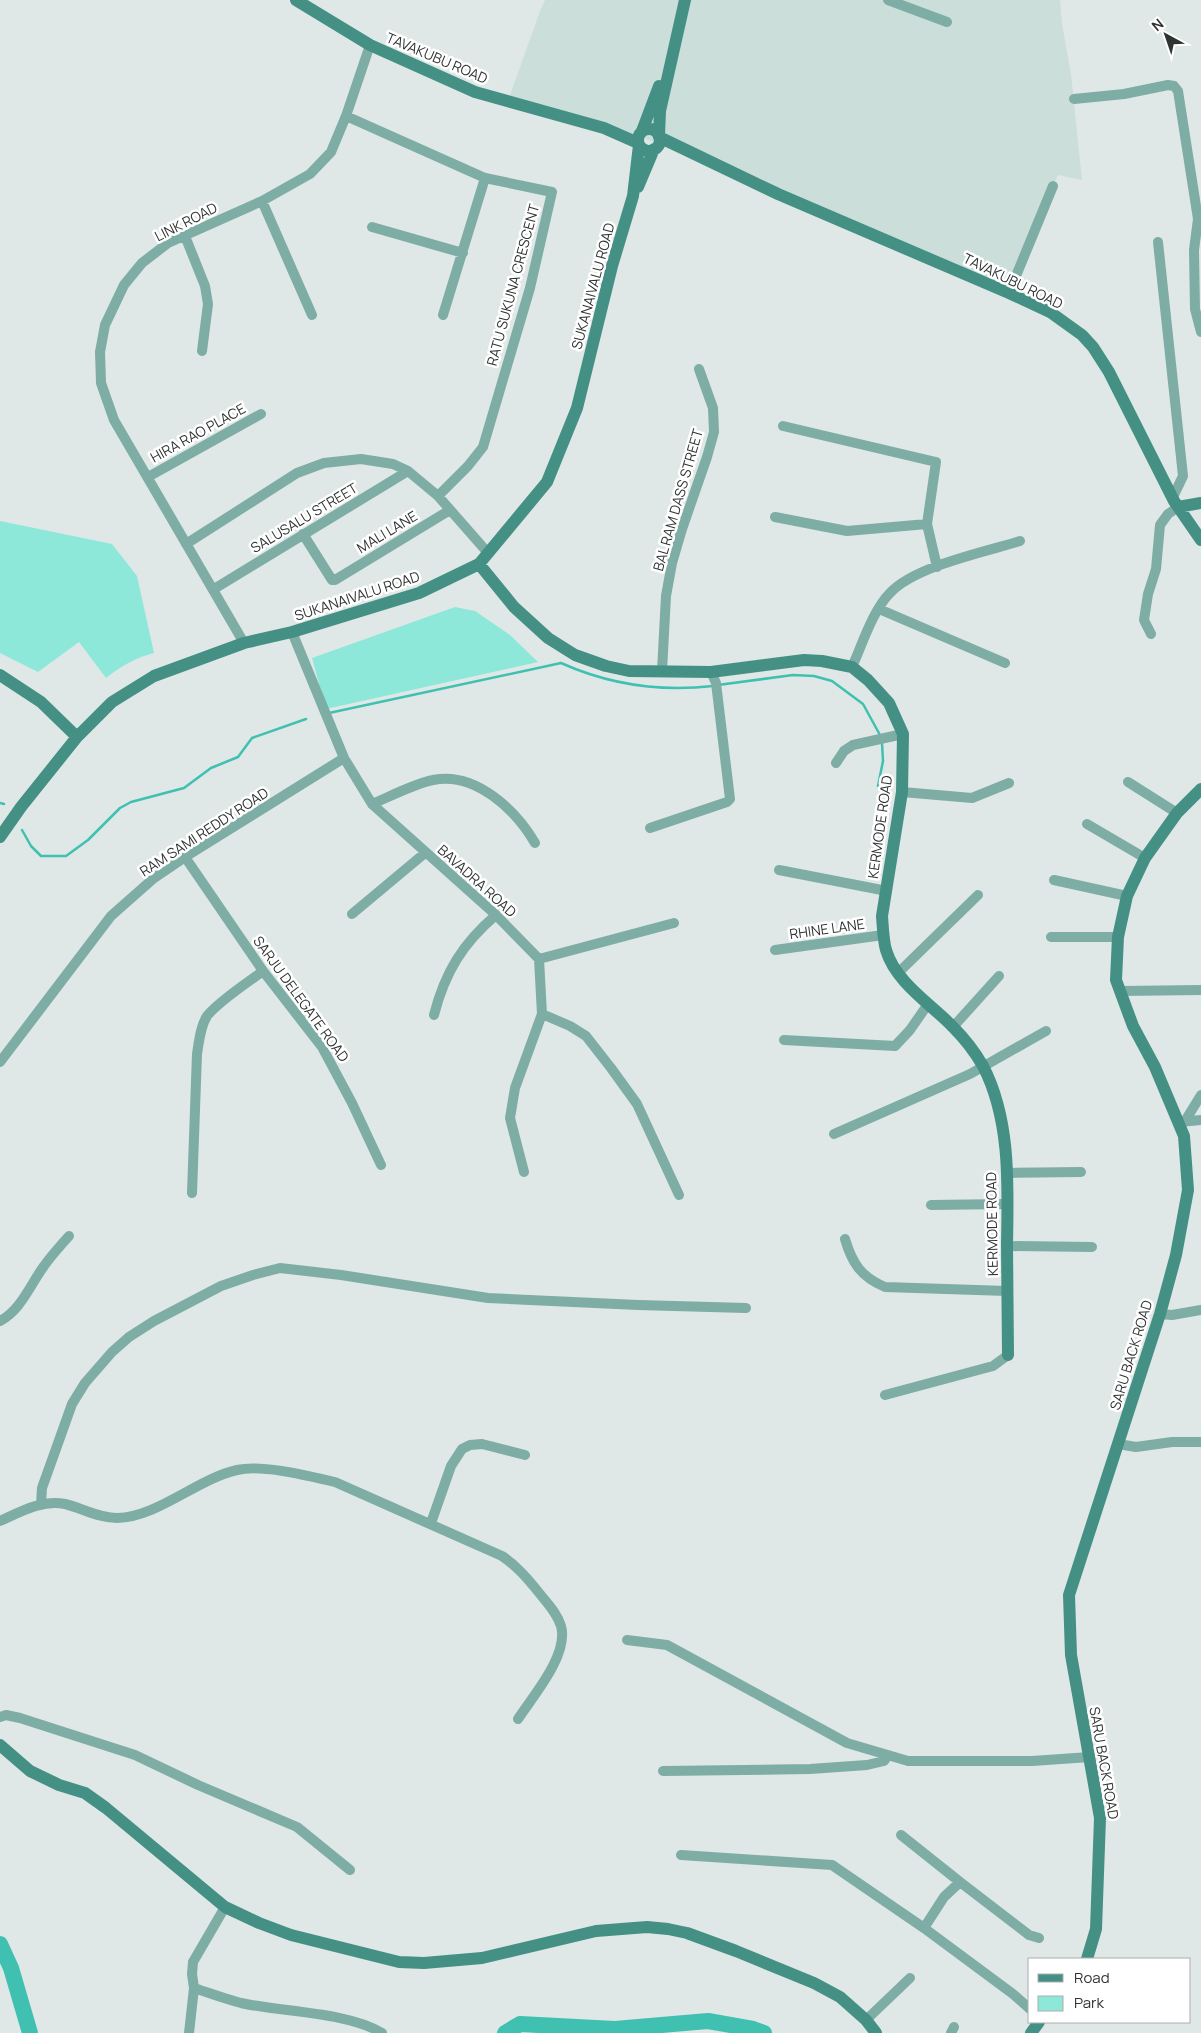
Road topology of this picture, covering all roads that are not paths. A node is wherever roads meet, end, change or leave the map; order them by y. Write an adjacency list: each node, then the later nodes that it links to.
1 (296, 0): 5 (main road, TAVAKUBU ROAD)
2 (685, 0): 6 (main road, SUKANAIVALU ROAD)
3 (888, 0): 4 (street)
4 (946, 22)
5 (370, 45): 8 (street, LINK ROAD); 9 (main road, TAVAKUBU ROAD)
6 (671, 59): 9 (main road, SUKANAIVALU ROAD); 10 (main road, SUKANAIVALU ROAD)
7 (1074, 100): 12 (street)
8 (346, 116): 13 (street, RATU SUKUNA CRESCENT); 16 (street, LINK ROAD)
9 (640, 137): 10 (main road); 10 (main road); 15 (main road, SUKANAIVALU ROAD)
10 (657, 143): 15 (main road, SUKANAIVALU ROAD); 23 (main road, TAVAKUBU ROAD)
11 (1201, 157): 12 (street)
12 (1190, 159): 17 (street)
13 (485, 178): 21 (street); 33 (street, RATU SUKUNA CRESCENT)
14 (1053, 186): 23 (street)
15 (633, 196): 43 (main road, SUKANAIVALU ROAD)
16 (262, 201): 19 (street, LINK ROAD); 24 (street)
17 (1200, 218): 22 (street)
18 (372, 227): 21 (street)
19 (185, 236): 27 (street); 32 (street, LINK ROAD)
20 (1158, 242): 34 (street)
21 (463, 253): 25 (street)
22 (1198, 283): 26 (street)
23 (1010, 293): 34 (main road, TAVAKUBU ROAD)
24 (312, 315)
25 (443, 315)
26 (1201, 330)
27 (202, 351)
28 (700, 369): 53 (street, BAL RAM DASS STREET)
29 (261, 414): 32 (street, HIRA RAO PLACE)
30 (784, 426): 38 (street)
31 (408, 470): 33 (street); 39 (street, SALUSALU STREET); 42 (street)
32 (148, 477): 42 (street, LINK ROAD)
33 (438, 496): 36 (street)
34 (1175, 502): 35 (main road); 40 (main road, TAVAKUBU ROAD); 49 (street)
35 (1201, 503)
36 (450, 510): 39 (street, MALI LANE); 43 (street)
37 (774, 517): 38 (street)
38 (927, 524): 45 (street)
39 (303, 534): 46 (street, SALUSALU STREET)
40 (1201, 540)
41 (1020, 541): 45 (street)
42 (186, 544): 46 (street, LINK ROAD)
43 (488, 553): 44 (main road, SUKANAIVALU ROAD)
44 (479, 564): 48 (main road, SUKANAIVALU ROAD); 53 (main road)
45 (937, 567): 47 (street)
46 (214, 590): 50 (street, LINK ROAD)
47 (879, 609): 51 (street); 52 (street)
48 (292, 632): 50 (main road, SUKANAIVALU ROAD); 58 (street, BAVADRA ROAD)
49 (1151, 634)
50 (244, 643): 57 (main road, SUKANAIVALU ROAD)
51 (1005, 664)
52 (852, 667): 55 (main road); 56 (main road, KERMODE ROAD)
53 (662, 670): 55 (main road)
54 (0, 675): 57 (main road)
55 (713, 677): 67 (street)
56 (903, 734): 59 (street); 63 (main road, KERMODE ROAD)
57 (77, 737): 68 (main road, SUKANAIVALU ROAD)
58 (344, 758): 64 (street, BAVADRA ROAD); 71 (street, RAM SAMI REDDY ROAD)
59 (836, 763)
60 (1128, 782): 65 (street)
61 (1009, 783): 63 (street)
62 (1201, 789): 65 (main road, SARU BACK ROAD)
63 (902, 792): 75 (main road, KERMODE ROAD)
64 (372, 804): 69 (street); 70 (street, BAVADRA ROAD)
65 (1177, 813): 72 (main road, SARU BACK ROAD)
66 (1087, 824): 72 (street)
67 (650, 828)
68 (0, 837)
69 (535, 843)
70 (425, 852): 78 (street); 79 (street, BAVADRA ROAD)
71 (185, 857): 86 (street, SARJU DELEGATE ROAD); 97 (street, RAM SAMI REDDY ROAD)
72 (1145, 858): 77 (main road, SARU BACK ROAD)
73 (779, 870): 75 (street)
74 (1054, 880): 77 (street)
75 (886, 891): 81 (main road, KERMODE ROAD)
76 (978, 895): 87 (street)
77 (1127, 896): 83 (main road, SARU BACK ROAD)
78 (352, 914)
79 (496, 915): 85 (street, BAVADRA ROAD); 92 (street)
80 (674, 923): 85 (street)
81 (883, 935): 84 (street, RHINE LANE); 87 (main road, KERMODE ROAD)
82 (1051, 937): 83 (street)
83 (1118, 937): 90 (main road, SARU BACK ROAD)
84 (775, 950)
85 (540, 959): 93 (street)
86 (263, 971): 103 (street, SARJU DELEGATE ROAD); 107 (street)
87 (899, 972): 91 (main road, KERMODE ROAD)
88 (999, 976): 94 (street)
89 (1201, 990): 90 (street)
90 (1120, 991): 101 (main road, SARU BACK ROAD)
91 (928, 1004): 94 (main road, KERMODE ROAD); 96 (street)
92 (434, 1014)
93 (542, 1014): 104 (street); 108 (street)
94 (954, 1027): 98 (main road, KERMODE ROAD)
95 (1046, 1031): 98 (street)
96 (784, 1040)
97 (0, 1062)
98 (982, 1066): 102 (street); 106 (main road, KERMODE ROAD)
99 (1201, 1095): 101 (street)
100 (1201, 1120): 101 (street)
101 (1182, 1121): 118 (main road, SARU BACK ROAD)
102 (834, 1134)
103 (381, 1165)
104 (524, 1172)
105 (1081, 1172): 106 (street)
106 (1006, 1173): 109 (main road, KERMODE ROAD)
107 (192, 1193)
108 (679, 1195)
109 (1008, 1204): 110 (street); 113 (main road, KERMODE ROAD)
110 (931, 1205)
111 (69, 1236): 119 (street)
112 (845, 1239): 115 (street)
113 (1007, 1246): 114 (street); 115 (main road, KERMODE ROAD)
114 (1092, 1247)
115 (1007, 1291): 120 (main road, KERMODE ROAD)
116 (746, 1308): 125 (street)
117 (1201, 1310): 118 (street)
118 (1160, 1314): 123 (main road, SARU BACK ROAD)
119 (0, 1321)
120 (1008, 1355): 121 (street)
121 (885, 1395)
122 (1201, 1442): 123 (street)
123 (1118, 1444): 133 (main road, SARU BACK ROAD)
124 (525, 1455): 127 (street)
125 (40, 1504): 126 (street); 127 (street)
126 (0, 1521)
127 (431, 1523): 130 (street)
128 (627, 1640): 132 (street)
129 (0, 1717): 137 (street)
130 (518, 1719)
131 (0, 1745): 139 (main road)
132 (888, 1755): 133 (street); 134 (street)
133 (1090, 1757): 142 (main road, SARU BACK ROAD)
134 (664, 1771)
135 (901, 1835): 138 (street)
136 (682, 1855): 140 (street)
137 (350, 1870)
138 (960, 1882): 140 (street); 141 (street)
139 (225, 1907): 144 (street); 146 (main road)
140 (924, 1928): 145 (street)
141 (1039, 1938)
142 (1087, 1958)
143 (910, 1978): 146 (street)
144 (194, 1988): 147 (street); 148 (street)
145 (1028, 2007)
146 (866, 2020): 149 (main road)
147 (189, 2033)
148 (382, 2033)
149 (876, 2033)

